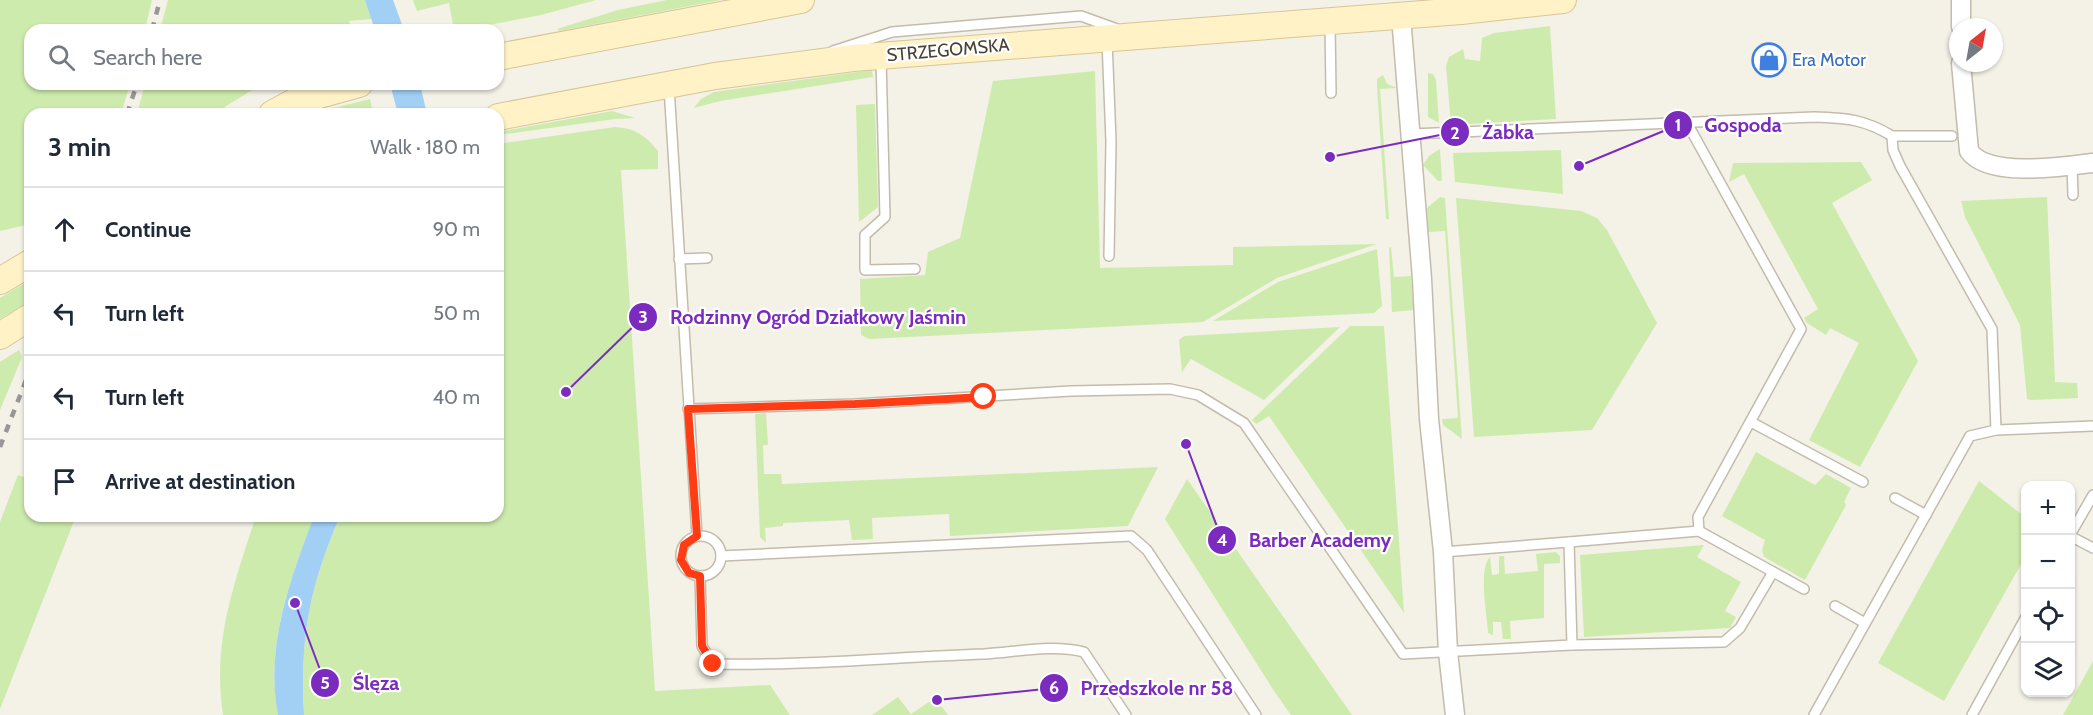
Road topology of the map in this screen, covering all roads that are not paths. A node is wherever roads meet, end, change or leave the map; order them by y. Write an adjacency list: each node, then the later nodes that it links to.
1 (801, 0): 9 (main road)
2 (1563, 0): 4 (main road, STRZEGOMSKA)
3 (1961, 0): 5 (street)
4 (1408, 10): 6 (main road, STRZEGOMSKA); 19 (street)
5 (1961, 18)
6 (1330, 21): 7 (main road, STRZEGOMSKA); 15 (lane)
7 (1136, 35): 8 (main road, STRZEGOMSKA); 11 (lane)
8 (1107, 37): 10 (main road, STRZEGOMSKA); 25 (lane)
9 (504, 56)
10 (881, 56): 11 (main road, STRZEGOMSKA); 29 (lane)
11 (804, 64): 13 (main road, STRZEGOMSKA)
12 (1962, 72): 23 (street)
13 (669, 85): 17 (main road, STRZEGOMSKA); 27 (lane)
14 (336, 90): 16 (main road)
15 (1331, 93)
16 (283, 108)
17 (504, 116)
18 (1686, 123): 19 (lane); 20 (lane); 34 (lane)
19 (1411, 134): 47 (street)
20 (1892, 136): 21 (lane); 36 (lane)
21 (1952, 136)
22 (2093, 163): 23 (street)
23 (2072, 165): 24 (lane)
24 (2073, 195)
25 (1109, 256)
26 (707, 258): 27 (lane)
27 (679, 259): 33 (lane)
28 (17, 264): 30 (main road)
29 (915, 269)
30 (0, 282)
31 (24, 321): 32 (main road)
32 (0, 336)
33 (688, 409): 43 (lane); 56 (lane)
34 (1751, 422): 37 (lane); 41 (lane)
35 (2093, 426): 36 (lane)
36 (1996, 430): 40 (lane)
37 (1863, 482)
38 (2093, 495): 42 (lane)
39 (1895, 498): 40 (lane)
40 (1926, 515): 53 (lane)
41 (1699, 531): 45 (lane); 49 (lane)
42 (2071, 535)
43 (697, 536): 48 (lane); 50 (lane)
44 (2075, 539): 46 (lane)
45 (1569, 542): 47 (lane); 55 (lane)
46 (2093, 548)
47 (1443, 552): 56 (street)
48 (721, 556): 50 (lane); 58 (lane)
49 (1773, 572): 51 (lane); 55 (lane)
50 (700, 576): 57 (lane)
51 (1804, 589)
52 (1835, 606): 53 (lane)
53 (1865, 623): 60 (lane)
54 (2021, 624): 61 (lane)
55 (1572, 645): 56 (lane)
56 (1448, 652): 59 (street)
57 (1126, 715)
58 (1256, 715)
59 (1455, 715)
60 (1814, 715)
61 (1972, 715)

